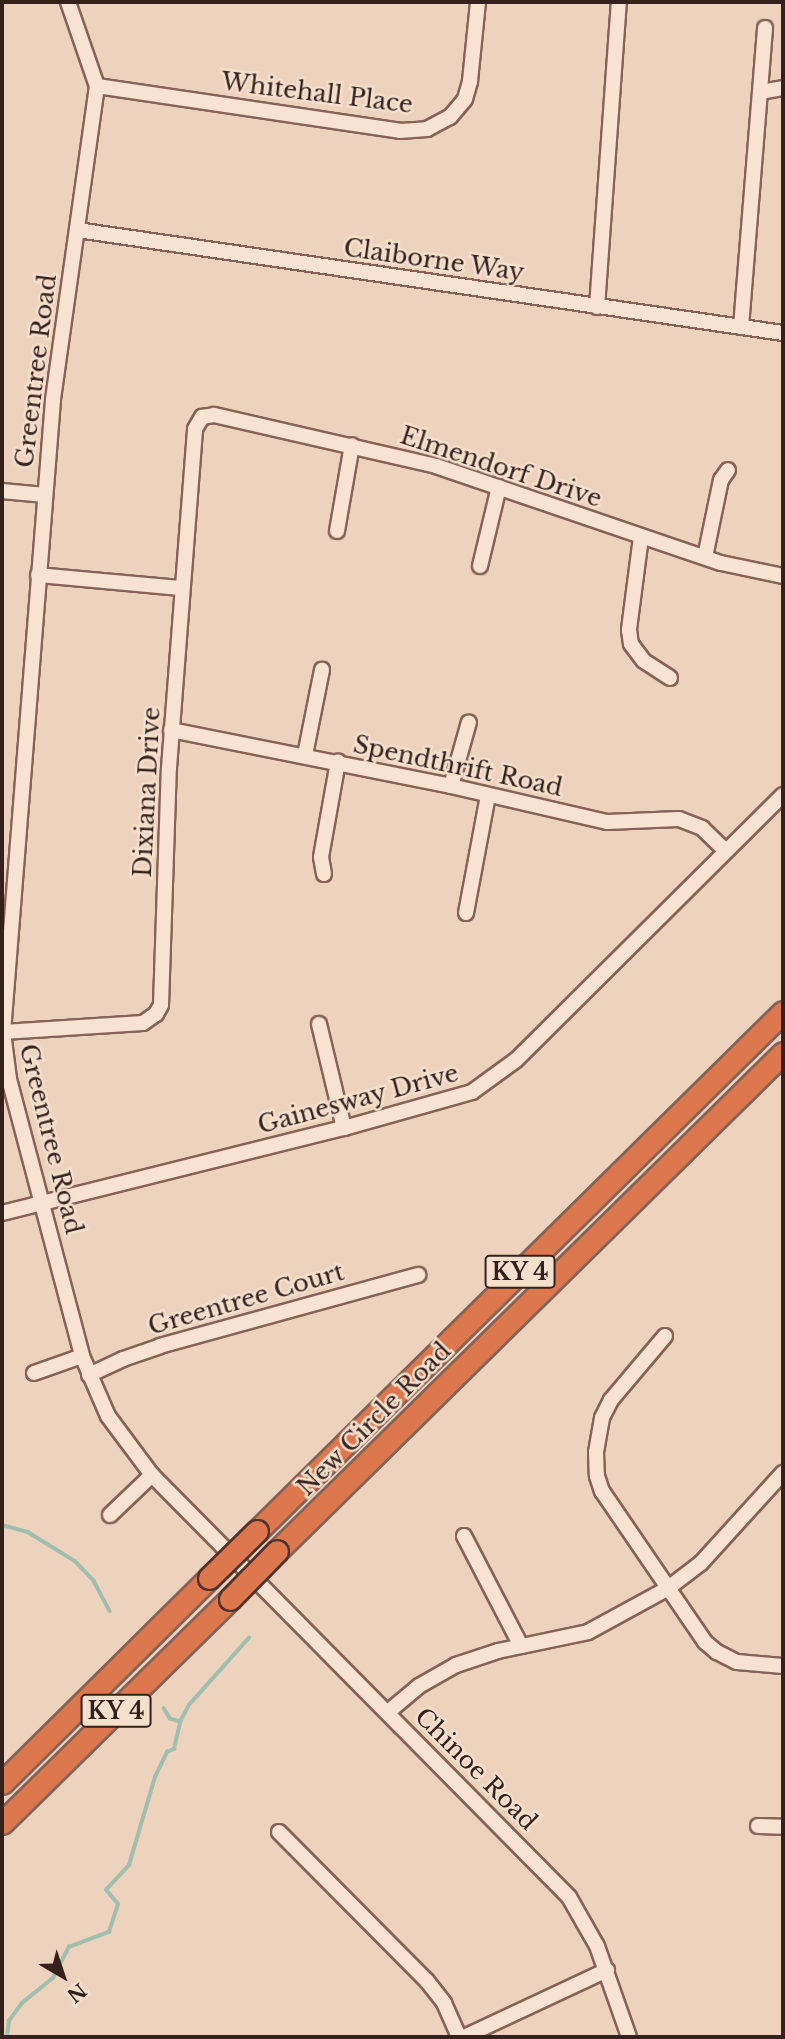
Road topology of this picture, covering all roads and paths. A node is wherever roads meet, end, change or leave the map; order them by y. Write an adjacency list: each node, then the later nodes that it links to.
1 (68, 2): 5 (street, Greentree Road)
2 (478, 2): 5 (street, Whitehall Place)
3 (620, 2): 9 (street)
4 (765, 28): 7 (street)
5 (97, 86): 8 (street, Greentree Road)
6 (783, 88): 7 (street)
7 (761, 92): 10 (street)
8 (77, 230): 9 (street, Claiborne Way); 17 (street, Greentree Road)
9 (597, 307): 10 (street, Claiborne Way)
10 (741, 327): 11 (street, Claiborne Way)
11 (783, 333)
12 (202, 417): 13 (street, Elmendorf Drive); 24 (street, Dixiana Drive)
13 (352, 445): 15 (street, Elmendorf Drive); 18 (street)
14 (728, 470): 20 (street)
15 (499, 487): 19 (street, Elmendorf Drive); 21 (street)
16 (2, 491): 17 (street)
17 (45, 495): 22 (street, Greentree Road)
18 (337, 531)
19 (641, 537): 20 (street, Elmendorf Drive); 26 (street)
20 (705, 557): 23 (street, Elmendorf Drive)
21 (480, 566)
22 (38, 575): 24 (street); 39 (street, Greentree Road)
23 (783, 576)
24 (181, 588): 28 (street, Dixiana Drive)
25 (322, 670): 29 (street)
26 (670, 678)
27 (469, 722): 31 (street)
28 (171, 730): 29 (street, Spendthrift Road); 39 (street, Dixiana Drive)
29 (305, 755): 30 (street, Spendthrift Road)
30 (338, 762): 31 (street, Spendthrift Road); 35 (street)
31 (451, 786): 32 (street, Spendthrift Road)
32 (488, 795): 34 (street, Spendthrift Road); 36 (street)
33 (783, 795): 34 (street, Gainesway Drive)
34 (726, 850): 41 (street, Gainesway Drive)
35 (324, 874)
36 (466, 912)
37 (783, 1012): 58 (highway, New Circle Road / KY 4, bridge)
38 (319, 1024): 41 (street)
39 (3, 1032): 42 (street, Greentree Road)
40 (783, 1053): 59 (highway, New Circle Road / KY 4, bridge)
41 (344, 1128): 42 (street, Gainesway Drive)
42 (42, 1203): 43 (street, Gainesway Drive); 46 (street, Greentree Road)
43 (2, 1213)
44 (418, 1275): 48 (street, Greentree Court)
45 (665, 1336): 54 (street)
46 (82, 1356): 47 (street); 48 (street, Greentree Road)
47 (34, 1373)
48 (89, 1376): 50 (street, Greentree Road)
49 (783, 1473): 54 (street)
50 (152, 1475): 51 (street); 53 (street, Greentree Road)
51 (110, 1515)
52 (464, 1536): 55 (street)
53 (241, 1565): 57 (street, Chinoe Road)
54 (667, 1589): 55 (street); 56 (street)
55 (521, 1646): 57 (street)
56 (783, 1666)
57 (388, 1712): 63 (street, Chinoe Road)
58 (2, 1783)
59 (2, 1823)
60 (758, 1826): 61 (street)
61 (783, 1827)
62 (279, 1832): 64 (street)
63 (607, 1970): 64 (street); 65 (street, Chinoe Road)
64 (461, 2037)
65 (629, 2037)

